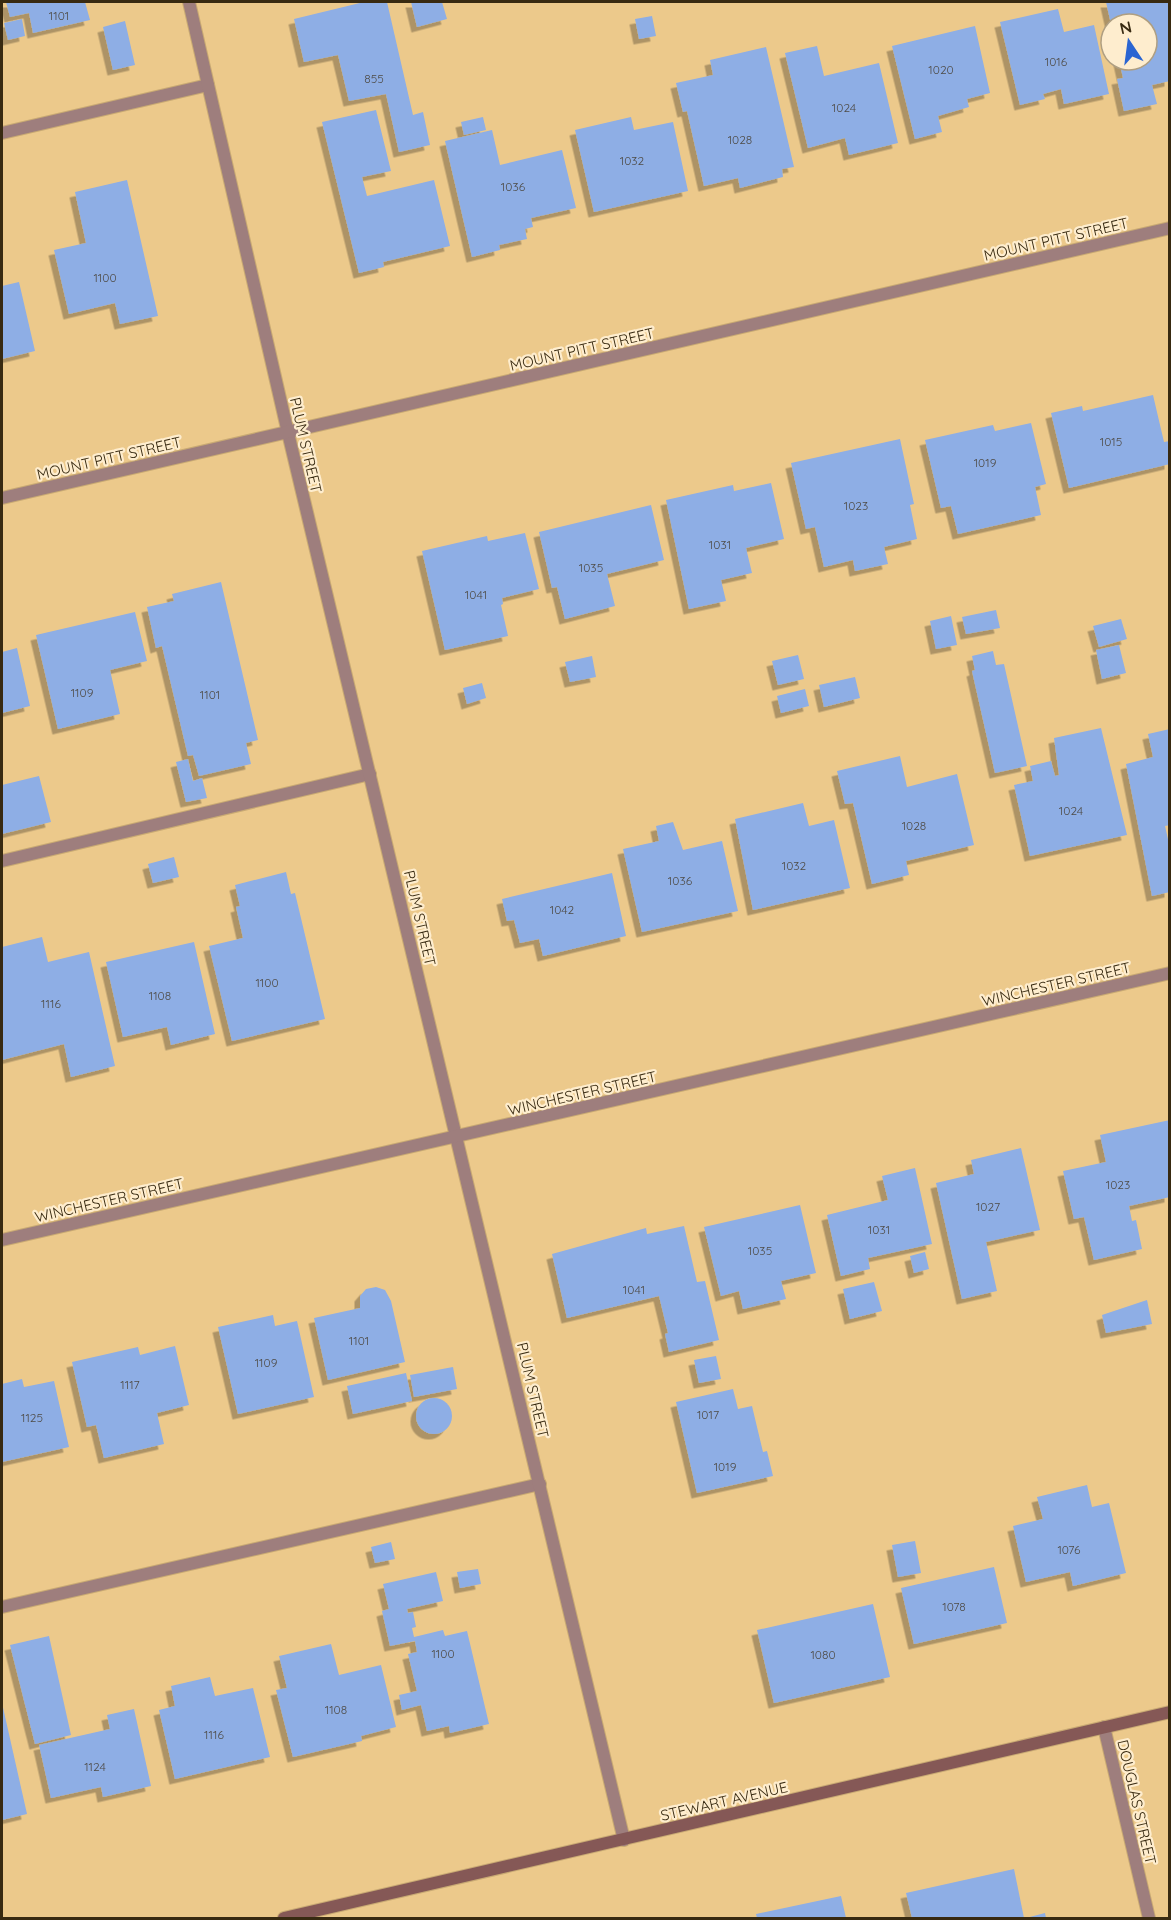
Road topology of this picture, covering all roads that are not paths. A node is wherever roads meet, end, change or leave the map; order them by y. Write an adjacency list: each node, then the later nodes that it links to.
1 (189, 2): 2 (street, PLUM STREET)
2 (208, 85): 3 (street); 5 (street, PLUM STREET)
3 (2, 133)
4 (1170, 228): 5 (street, MOUNT PITT STREET)
5 (288, 433): 6 (street, MOUNT PITT STREET); 7 (street, PLUM STREET)
6 (2, 498)
7 (370, 774): 8 (street); 10 (street, PLUM STREET)
8 (2, 861)
9 (1170, 973): 10 (street, WINCHESTER STREET)
10 (457, 1138): 11 (street, WINCHESTER STREET); 12 (street, PLUM STREET)
11 (2, 1240)
12 (540, 1484): 13 (street); 16 (street, PLUM STREET)
13 (2, 1606)
14 (1170, 1712): 15 (main road, STEWART AVENUE)
15 (1104, 1727): 16 (main road, STEWART AVENUE); 18 (street, DOUGLAS STREET)
16 (624, 1840): 17 (main road, STEWART AVENUE)
17 (284, 1918)
18 (1149, 1918)

